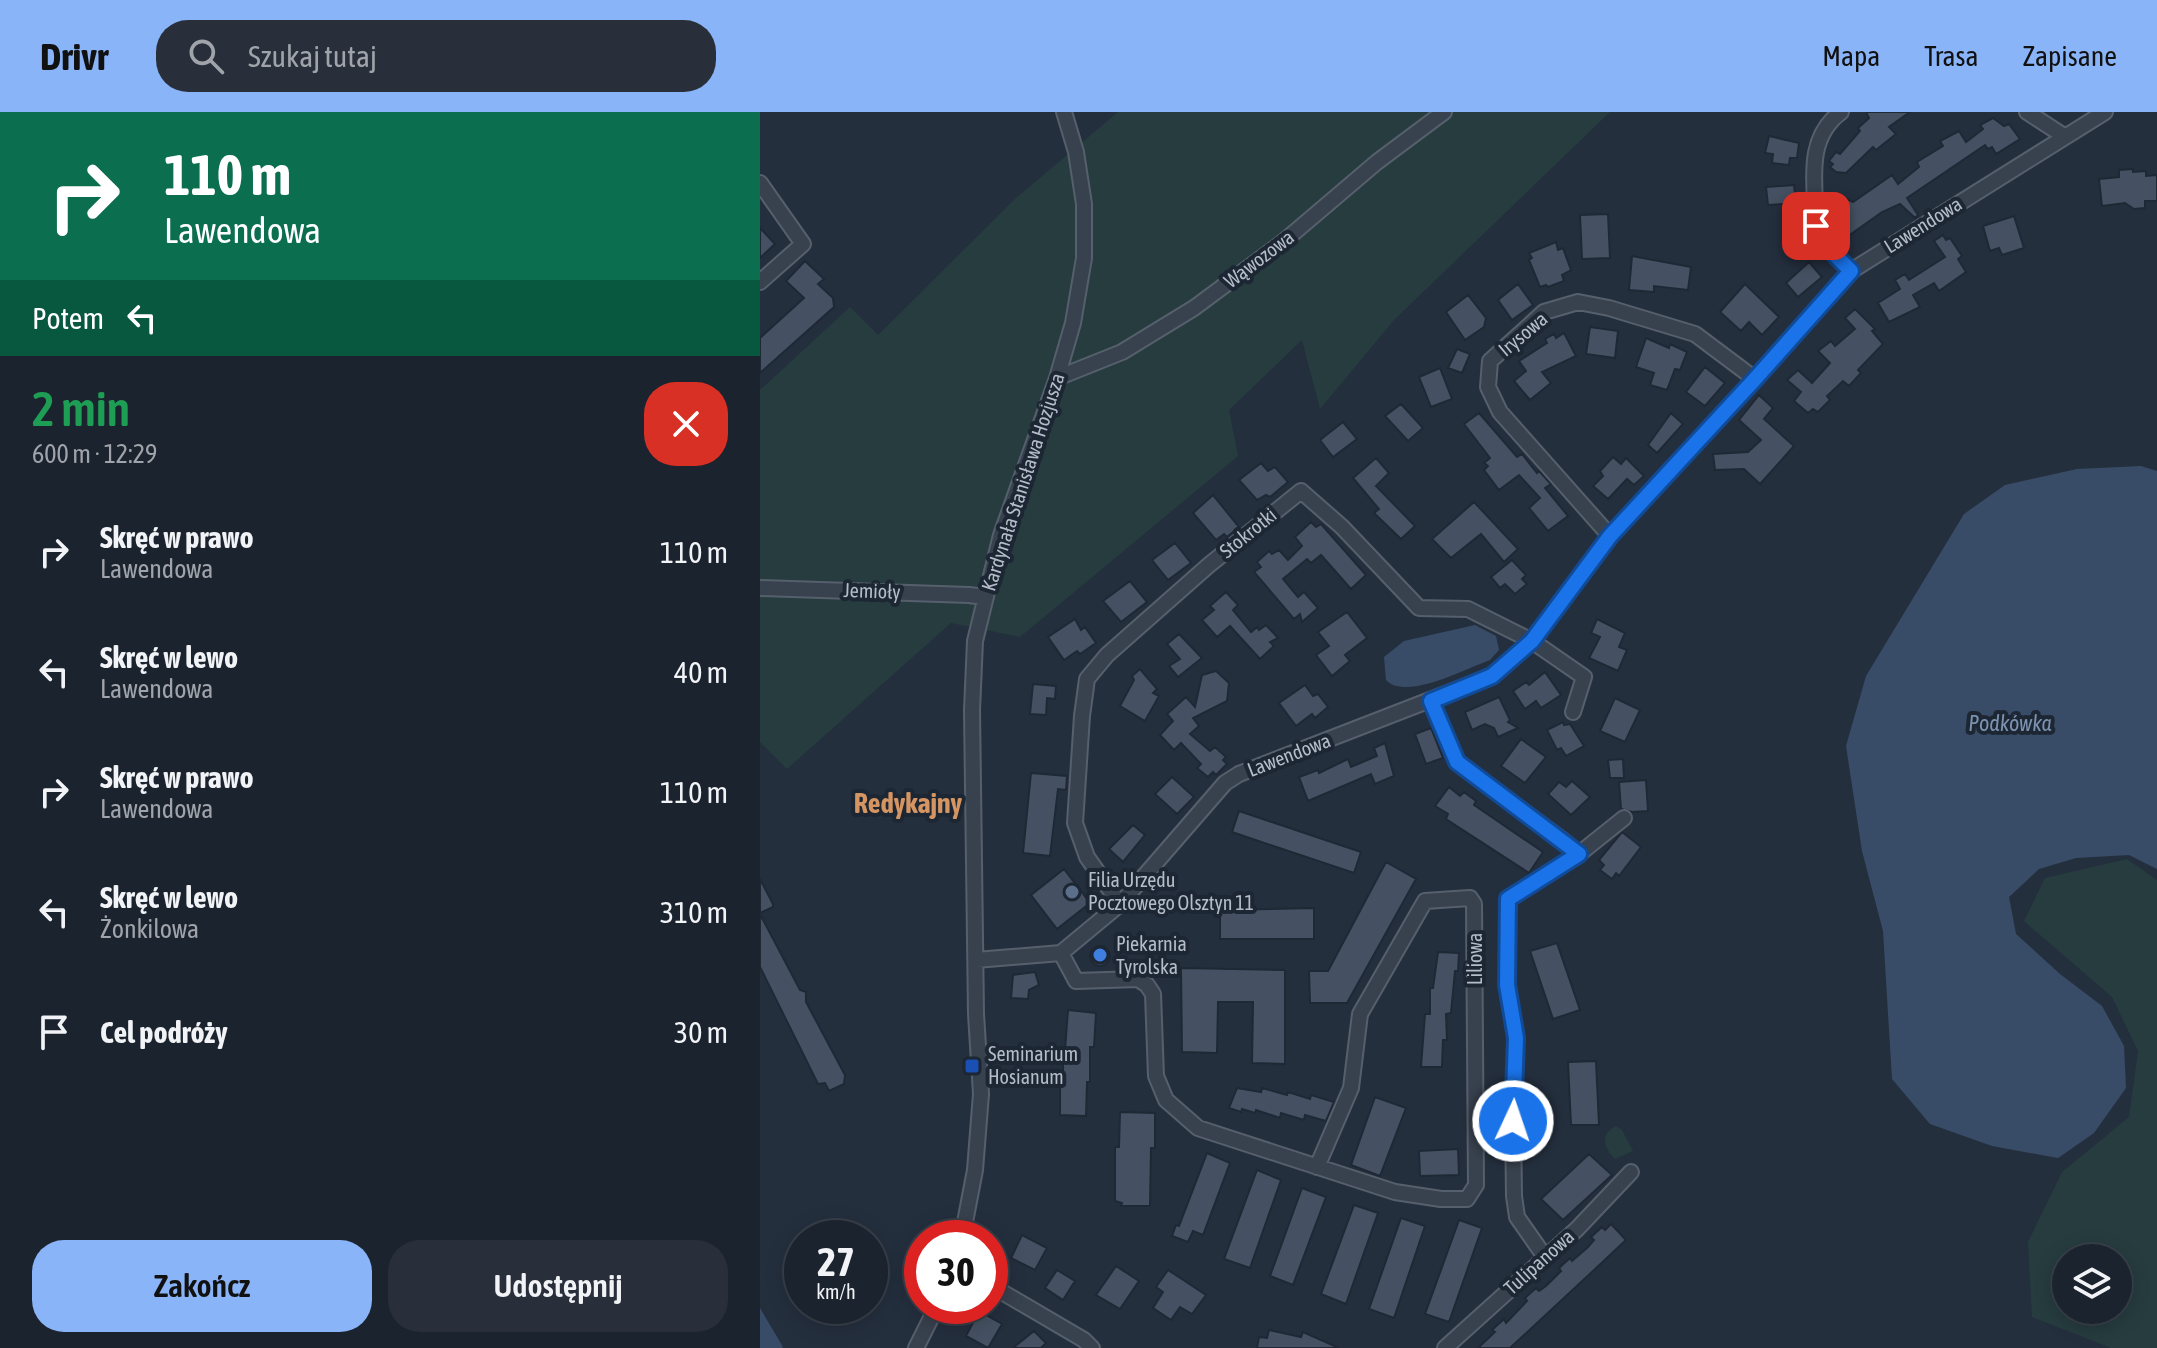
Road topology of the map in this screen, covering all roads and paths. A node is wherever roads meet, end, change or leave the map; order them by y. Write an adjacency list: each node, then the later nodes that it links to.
1 (1064, 112): 10 (street, Kardynała Stanisława Hozjusza)
2 (1444, 112): 10 (street, Wąwozowa)
3 (1841, 112): 8 (street)
4 (2027, 112): 6 (street)
5 (2105, 112): 6 (street, Lawendowa)
6 (2064, 136): 8 (street, Lawendowa)
7 (760, 183): 9 (street)
8 (1851, 271): 11 (street, Lawendowa)
9 (760, 282)
10 (1057, 378): 14 (street, Kardynała Stanisława Hozjusza)
11 (1755, 379): 12 (street, Lawendowa); 12 (street, Irysowa)
12 (1610, 536): 15 (street, Lawendowa)
13 (760, 588): 14 (street, Jemioły)
14 (985, 597): 22 (street, Kardynała Stanisława Hozjusza)
15 (1532, 641): 16 (street, Lawendowa); 17 (street, Stokrotki); 20 (street, Stokrotki)
16 (1431, 701): 19 (street); 20 (street, Lawendowa)
17 (1573, 712)
18 (1624, 818): 19 (street)
19 (1579, 854): 26 (street)
20 (1120, 904): 21 (street, Lawendowa)
21 (1061, 953): 22 (street); 23 (street, Liliowa)
22 (976, 960): 25 (street, Kardynała Stanisława Hozjusza)
23 (1317, 1167): 23 (street, Liliowa)
24 (1631, 1172): 26 (street, Tulipanowa)
25 (965, 1220)
26 (1545, 1257): 31 (street, Tulipanowa)
27 (1008, 1295): 30 (street)
28 (928, 1324): 29 (street)
29 (916, 1348)
30 (1092, 1348)
31 (1445, 1348)

